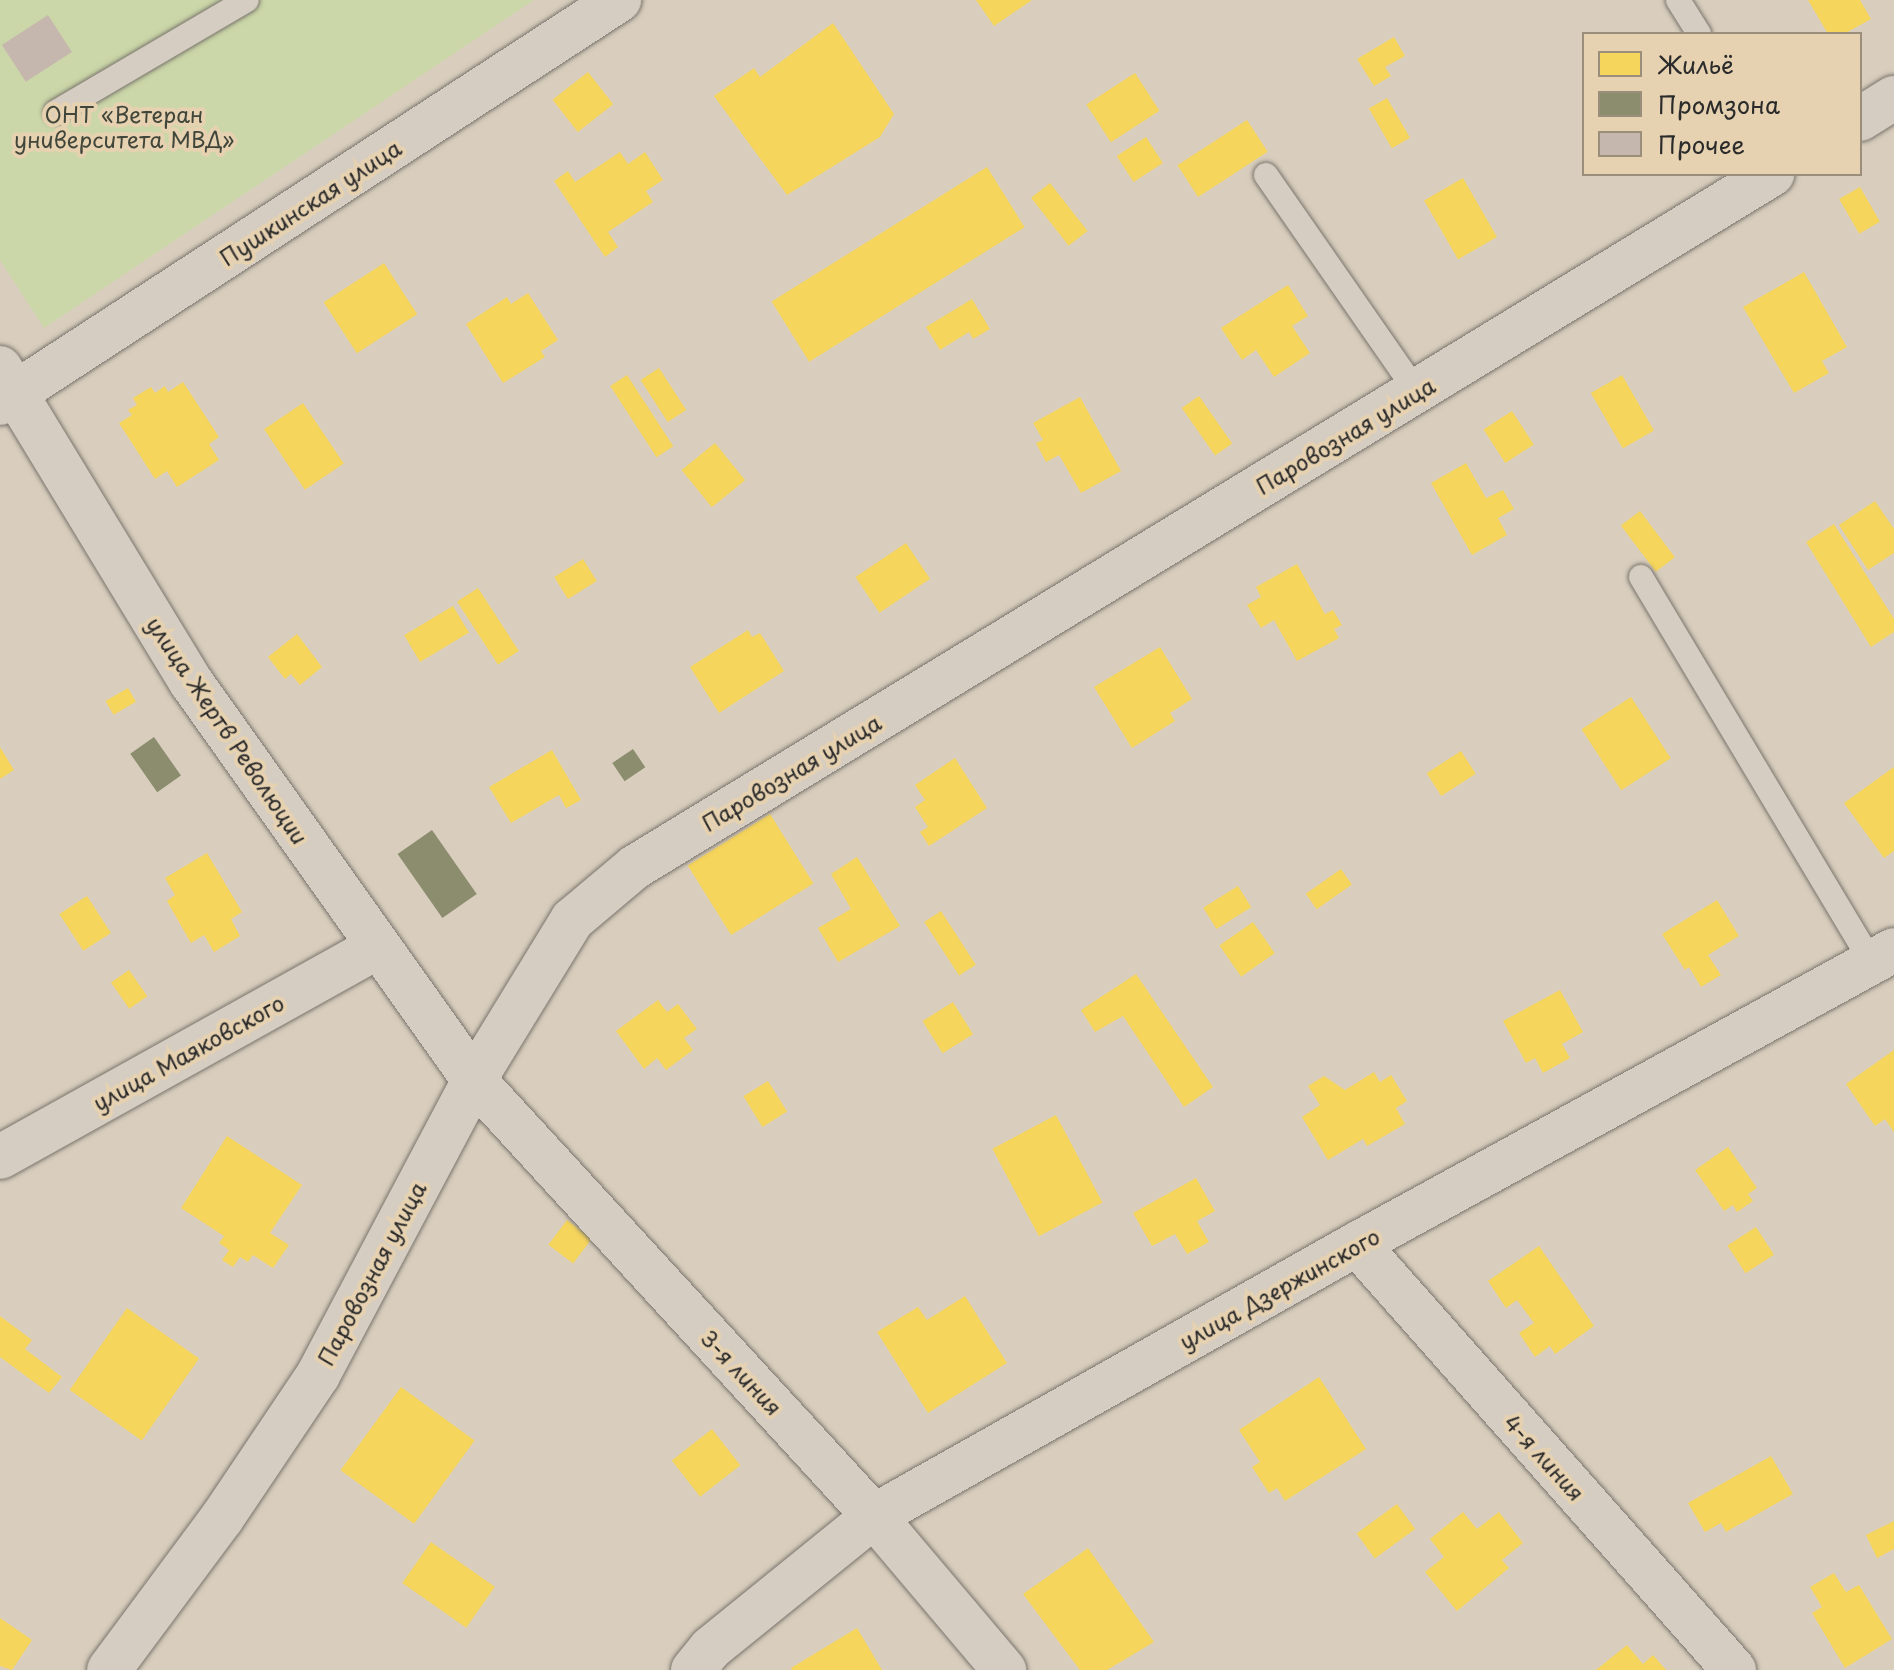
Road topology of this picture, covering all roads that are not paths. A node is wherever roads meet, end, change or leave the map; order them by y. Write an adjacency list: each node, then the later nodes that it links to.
1 (247, 0): 6 (lane)
2 (619, 0): 10 (street, Пушкинская улица)
3 (1678, 0): 4 (lane)
4 (1698, 32)
5 (1894, 98): 7 (street)
6 (56, 112)
7 (1862, 118)
8 (1266, 175): 11 (lane)
9 (1769, 176): 11 (street, Паровозная улица)
10 (6, 388): 13 (street, улица Жертв Революции)
11 (1416, 391): 15 (street, Паровозная улица)
12 (1641, 577): 14 (lane)
13 (377, 947): 15 (street, улица Жертв Революции); 16 (street, улица Маяковского)
14 (1883, 956): 17 (street, улица Дзержинского)
15 (474, 1080): 18 (street, 3-я линия); 19 (street, Паровозная улица)
16 (0, 1157)
17 (1357, 1244): 18 (street, улица Дзержинского); 22 (street, 4-я линия)
18 (874, 1516): 20 (street, улица Дзержинского); 21 (street, 3-я линия)
19 (109, 1670)
20 (693, 1670)
21 (1004, 1670)
22 (1734, 1670)

